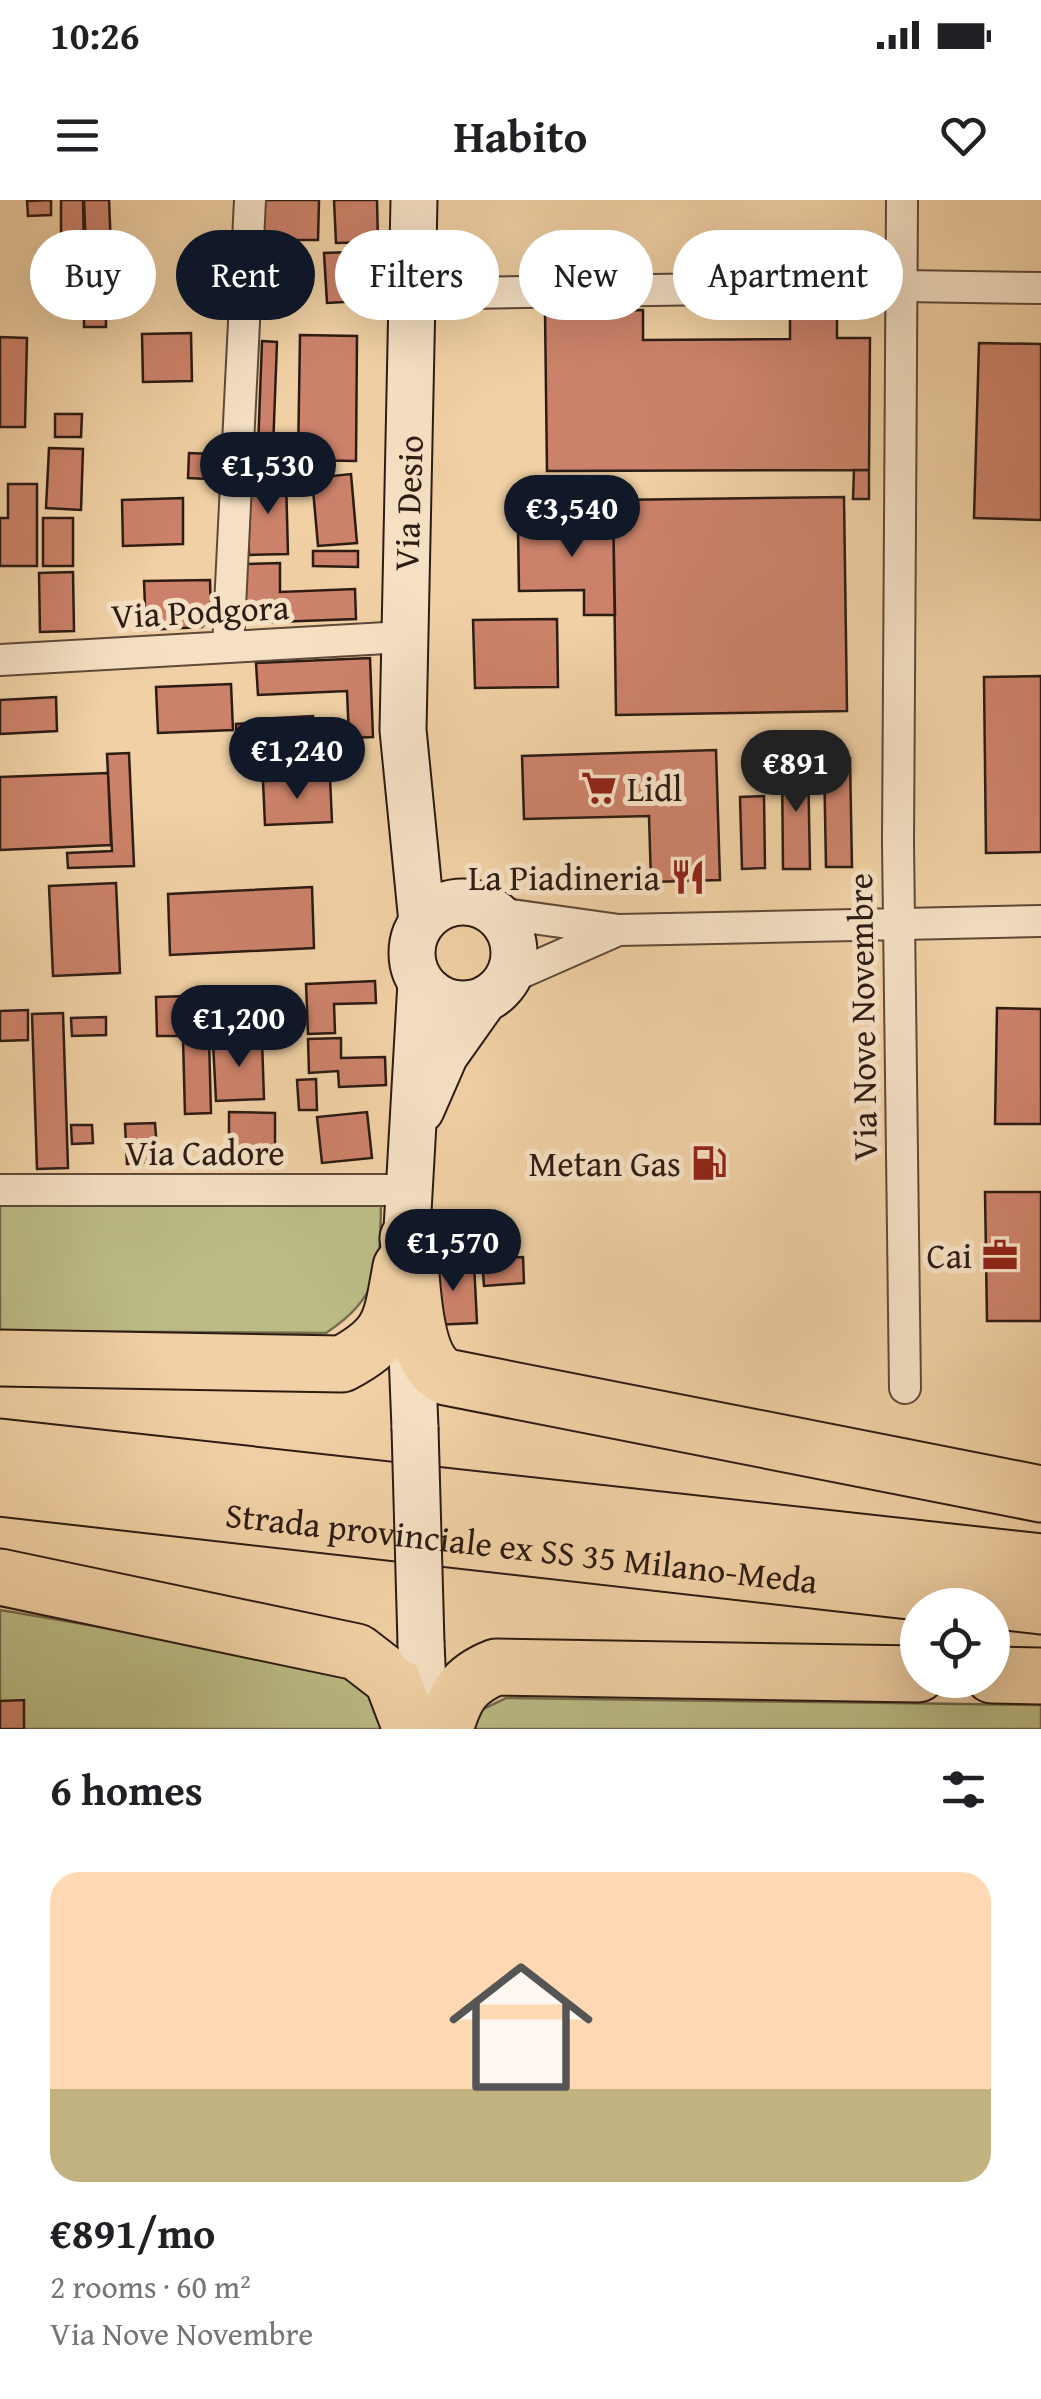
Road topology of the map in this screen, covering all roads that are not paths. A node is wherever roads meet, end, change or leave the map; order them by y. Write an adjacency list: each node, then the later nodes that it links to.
1 (250, 200): 11 (street)
2 (414, 200): 10 (street, Via Desio)
3 (902, 200): 4 (street, Via Nove Novembre)
4 (902, 230)
5 (903, 286): 6 (street)
6 (1041, 288)
7 (673, 289): 8 (street)
8 (499, 292)
9 (902, 320): 15 (street, Via Nove Novembre)
10 (404, 636): 11 (street, Via Podgora); 13 (street, Via Desio)
11 (228, 647): 12 (street, Via Podgora)
12 (0, 660)
13 (410, 806): 14 (street, Via Desio); 16 (street, Via Desio)
14 (483, 907): 16 (street); 18 (street); 20 (street)
15 (898, 921): 17 (street); 18 (street); 25 (street, Via Nove Novembre)
16 (422, 922): 19 (street)
17 (1041, 922)
18 (619, 930): 20 (street)
19 (420, 982): 20 (street); 21 (street)
20 (496, 989): 21 (street)
21 (416, 1121): 23 (street)
22 (0, 1190): 23 (street, Via Cadore)
23 (408, 1219): 24 (highway); 28 (highway); 36 (street, bridge)
24 (0, 1358)
25 (905, 1388)
26 (0, 1446): 29 (highway, Strada provinciale ex SS 35 Milano-Meda)
27 (0, 1488): 31 (highway, Strada provinciale ex SS 35 Milano-Meda)
28 (1041, 1494)
29 (1041, 1562)
30 (0, 1577): 35 (highway)
31 (1041, 1606)
32 (900, 1674): 37 (highway)
33 (1010, 1675): 34 (highway)
34 (1041, 1676)
35 (411, 1729)
36 (425, 1729)
37 (444, 1729)

